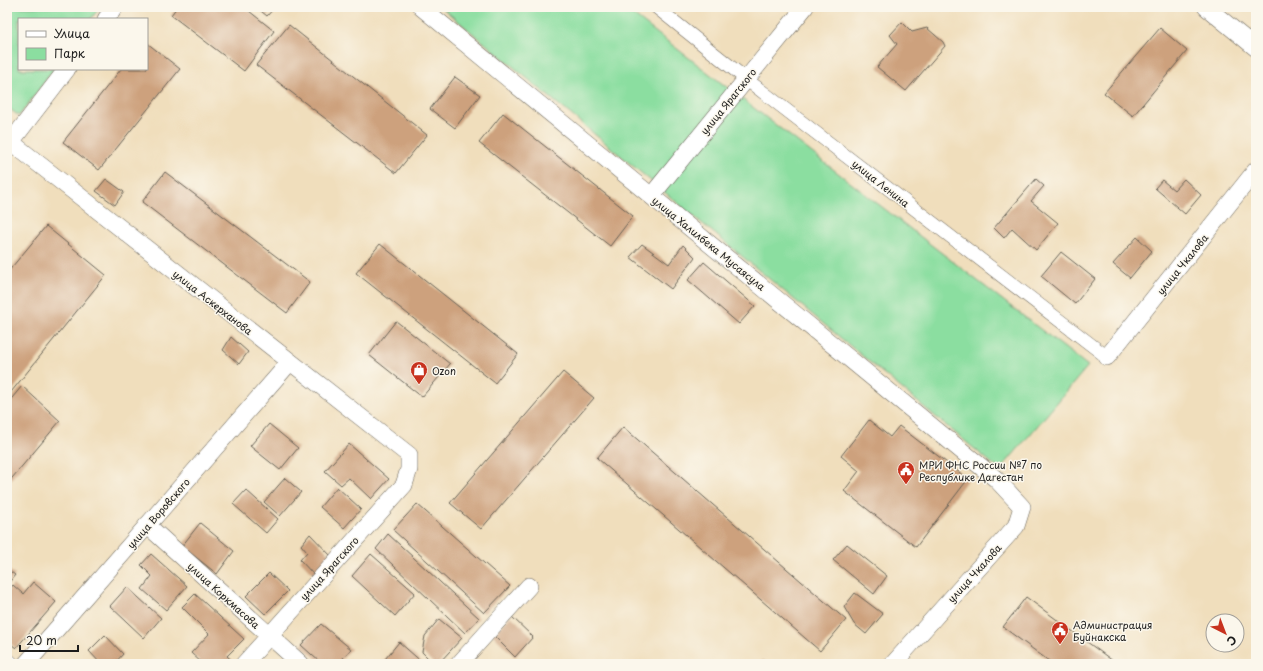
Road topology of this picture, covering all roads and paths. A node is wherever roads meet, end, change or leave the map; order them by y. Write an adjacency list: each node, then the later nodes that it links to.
1 (115, 7): 6 (street)
2 (421, 7): 12 (street, улица Халилбека Мусаясула)
3 (656, 7): 9 (street, улица Ленина)
4 (805, 7): 9 (street, улица Ярагского)
5 (1206, 7): 7 (street)
6 (107, 18)
7 (1256, 48)
8 (66, 70): 10 (street)
9 (746, 79): 12 (street, улица Ярагского); 13 (street, улица Ленина)
10 (8, 143): 14 (street, улица Аскерханова)
11 (1256, 170): 13 (street, улица Чкалова)
12 (652, 195): 16 (street, улица Халилбека Мусаясула)
13 (1107, 358)
14 (290, 362): 15 (street, улица Аскерханова); 17 (street, улица Воровского)
15 (409, 469): 19 (street, улица Ярагского)
16 (996, 479): 26 (street, улица Чкалова)
17 (147, 525): 19 (street, улица Коркмасова); 22 (street, улица Воровского)
18 (529, 586): 25 (street)
19 (269, 636): 23 (street, улица Ярагского); 24 (street, улица Коркмасова)
20 (7, 661): 21 (street)
21 (10, 664)
22 (26, 664)
23 (244, 664)
24 (301, 664)
25 (459, 664)
26 (893, 664)

